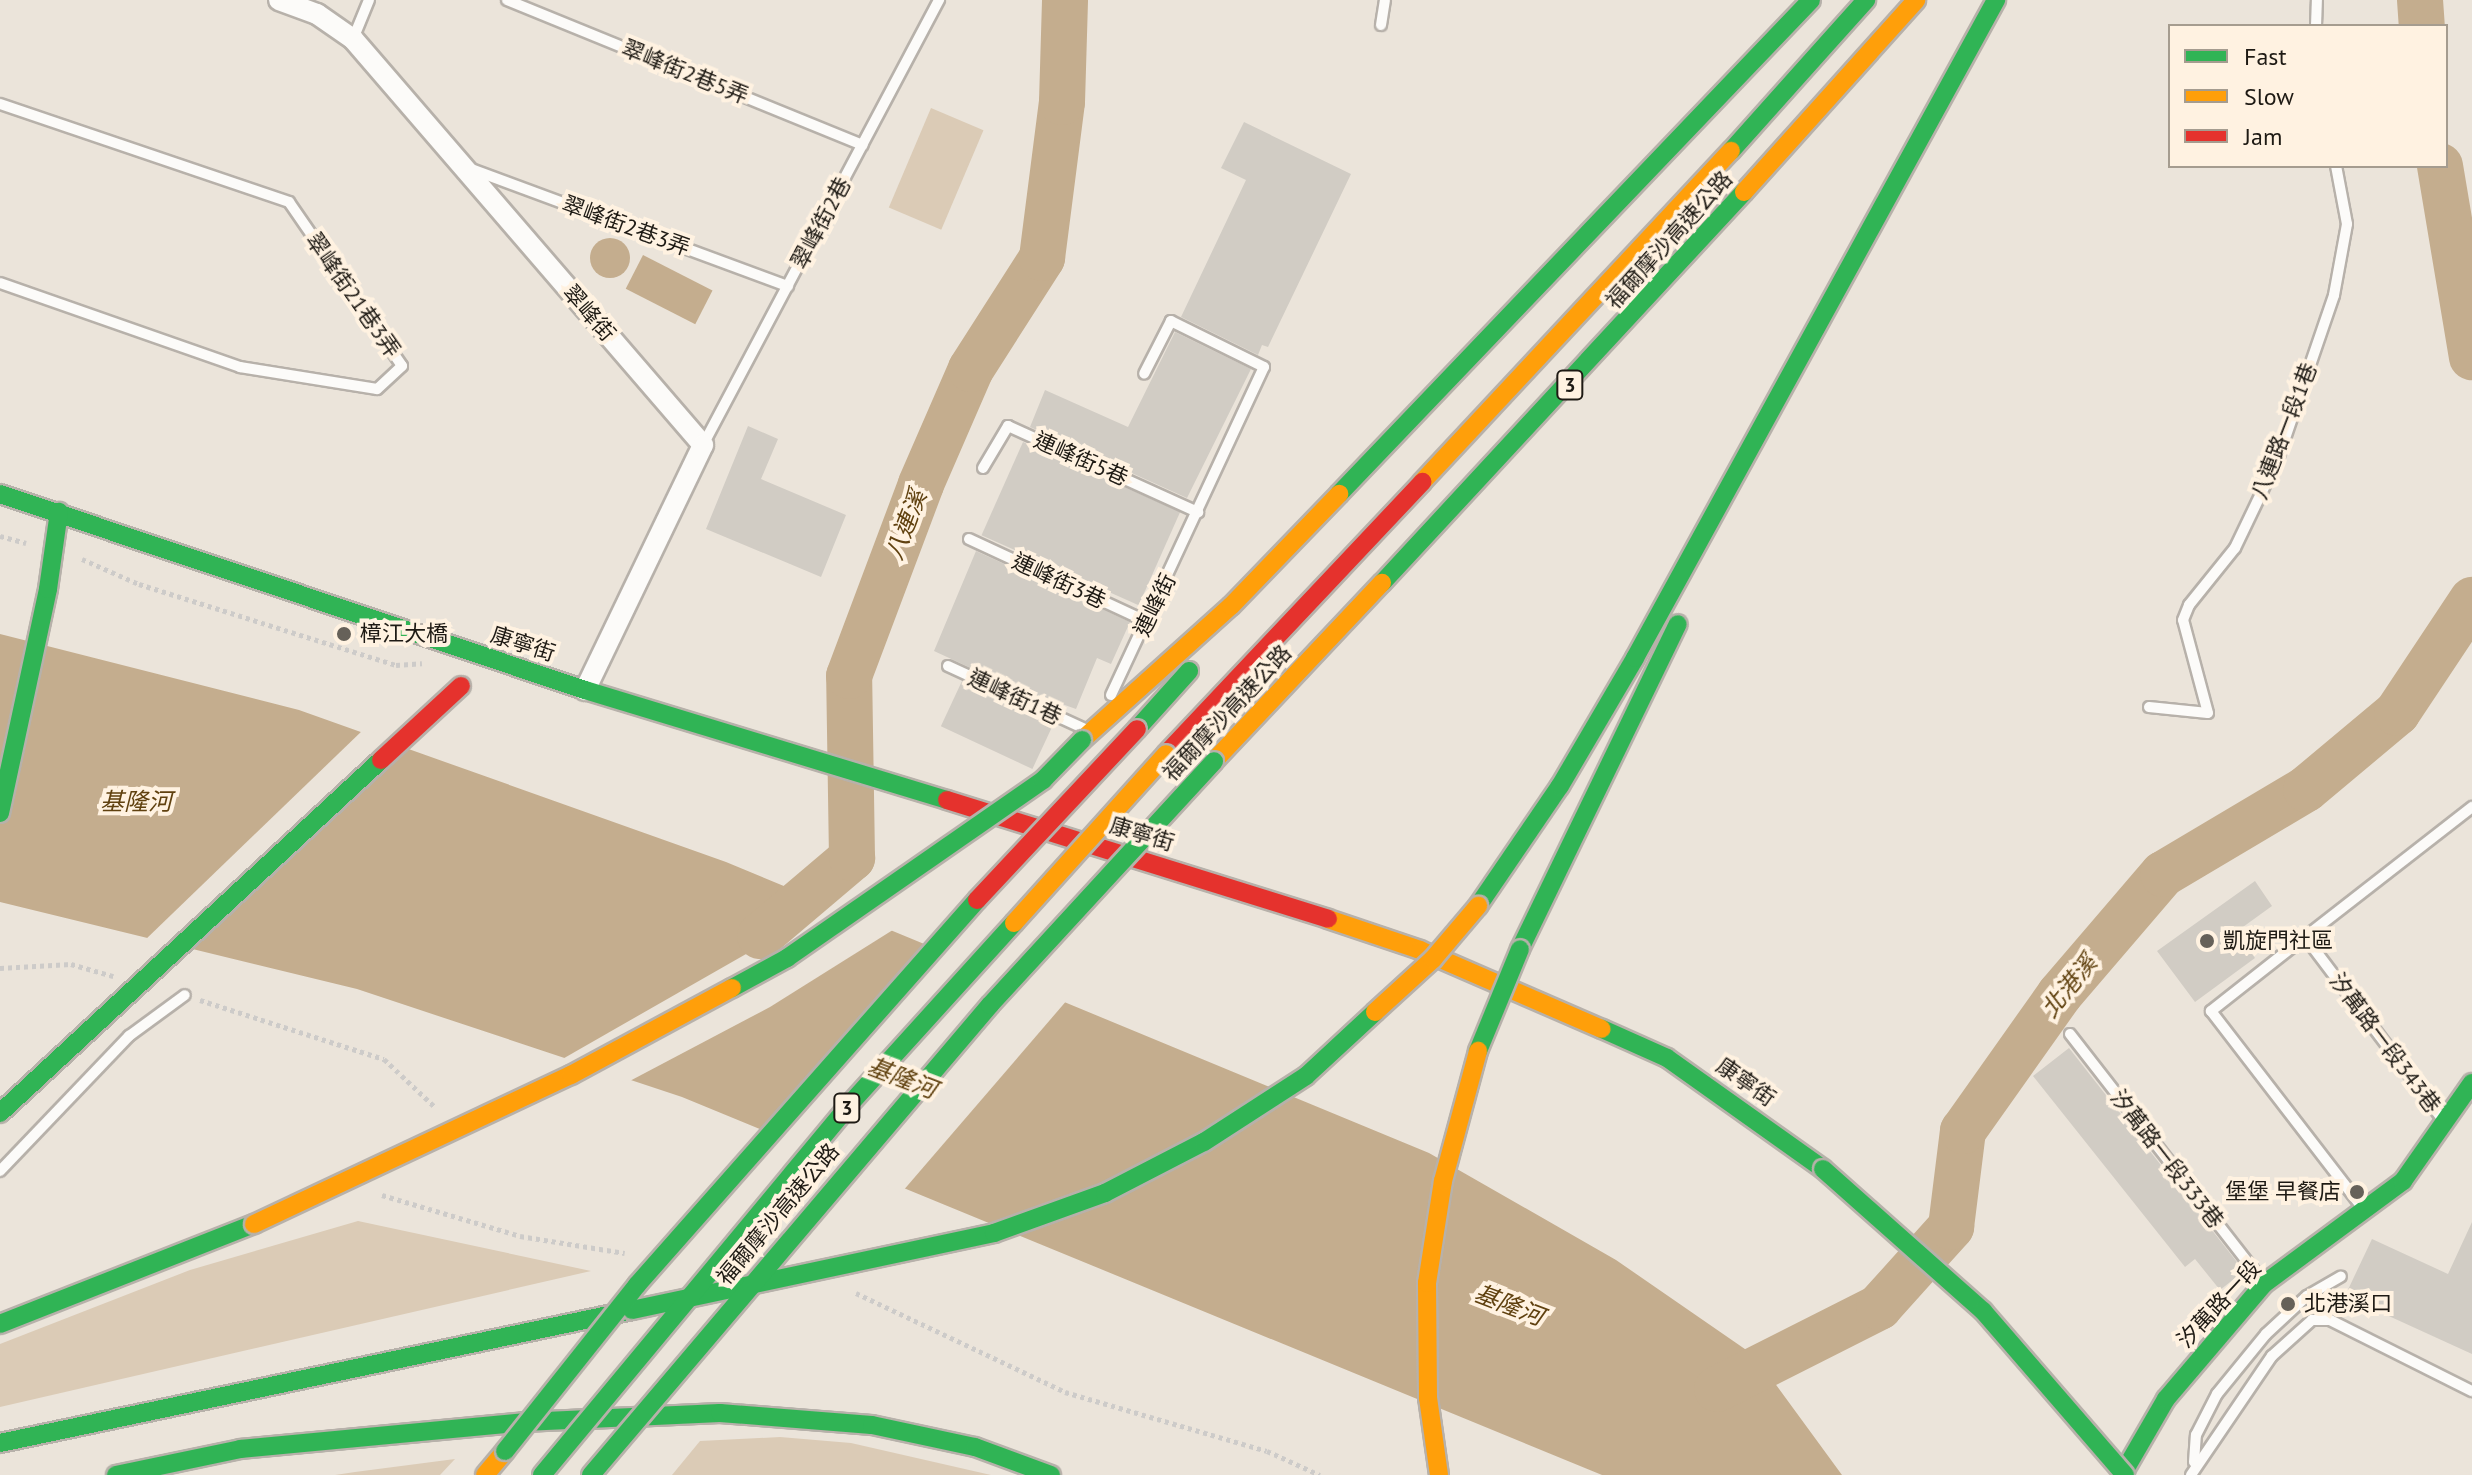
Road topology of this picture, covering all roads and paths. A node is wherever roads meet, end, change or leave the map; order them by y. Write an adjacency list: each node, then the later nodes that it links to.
1 (279, 0): 13 (street, 翠峰街)
2 (369, 0): 13 (lane)
3 (507, 0): 15 (lane, 翠峰街2巷5弄)
4 (939, 0): 15 (lane, 翠峰街2巷)
5 (1385, 0): 12 (lane)
6 (1811, 0): 30 (main road)
7 (1866, 0): 59 (main road, 福爾摩沙高速公路 / 3, bridge)
8 (1916, 0): 60 (main road, 福爾摩沙高速公路 / 3, bridge)
9 (1996, 0): 22 (main road)
10 (2317, 0): 11 (lane)
11 (2316, 24)
12 (1381, 25)
13 (353, 39): 16 (street, 翠峰街)
14 (0, 104): 18 (lane, 翠峰街21巷3弄)
15 (863, 145): 19 (lane, 翠峰街2巷)
16 (463, 166): 19 (lane, 翠峰街2巷3弄); 21 (street, 翠峰街)
17 (2336, 168): 36 (lane, 八連路一段1巷)
18 (0, 283)
19 (788, 286): 21 (lane, 翠峰街2巷)
20 (1144, 374): 26 (lane, 連峰街)
21 (703, 445): 35 (street)
22 (1741, 466): 55 (main road, bridge); 62 (main road, bridge)
23 (983, 468): 26 (lane, 連峰街5巷)
24 (0, 494): 25 (main road, 康寧街)
25 (59, 512): 29 (main road); 32 (main road, 康寧街)
26 (1198, 512): 31 (lane, 連峰街)
27 (0, 536): 29 (path)
28 (969, 539): 31 (lane, 連峰街3巷)
29 (54, 550): 33 (path); 39 (main road)
30 (1231, 606): 37 (main road); 58 (main road, bridge)
31 (1148, 622): 37 (lane, 連峰街)
32 (492, 658): 35 (main road, 康寧街); 47 (main road, bridge)
33 (428, 663)
34 (948, 666): 37 (lane, 連峰街1巷)
35 (585, 690): 40 (main road, 康寧街)
36 (2149, 707)
37 (1083, 734): 40 (lane, 連峰街); 53 (main road, bridge)
38 (2472, 807): 41 (lane)
39 (0, 813)
40 (1005, 818): 63 (main road, 康寧街, bridge)
41 (2305, 937): 48 (lane, 汐萬路一段343巷); 50 (lane)
42 (71, 964): 43 (path)
43 (0, 968)
44 (185, 995): 49 (lane)
45 (2070, 1034): 52 (lane, 汐萬路一段333巷)
46 (2472, 1083): 48 (main road, 汐萬路一段)
47 (0, 1113)
48 (2446, 1125): 50 (main road, 汐萬路一段)
49 (0, 1171)
50 (2366, 1212): 52 (main road, 汐萬路一段)
51 (2341, 1276): 56 (lane)
52 (2264, 1284): 63 (main road, 汐萬路一段)
53 (0, 1324)
54 (2472, 1391): 56 (lane)
55 (0, 1443)
56 (2192, 1470)
57 (116, 1475): 61 (main road)
58 (485, 1475)
59 (542, 1475)
60 (591, 1475)
61 (1051, 1475)
62 (1439, 1475)
63 (2124, 1475)

